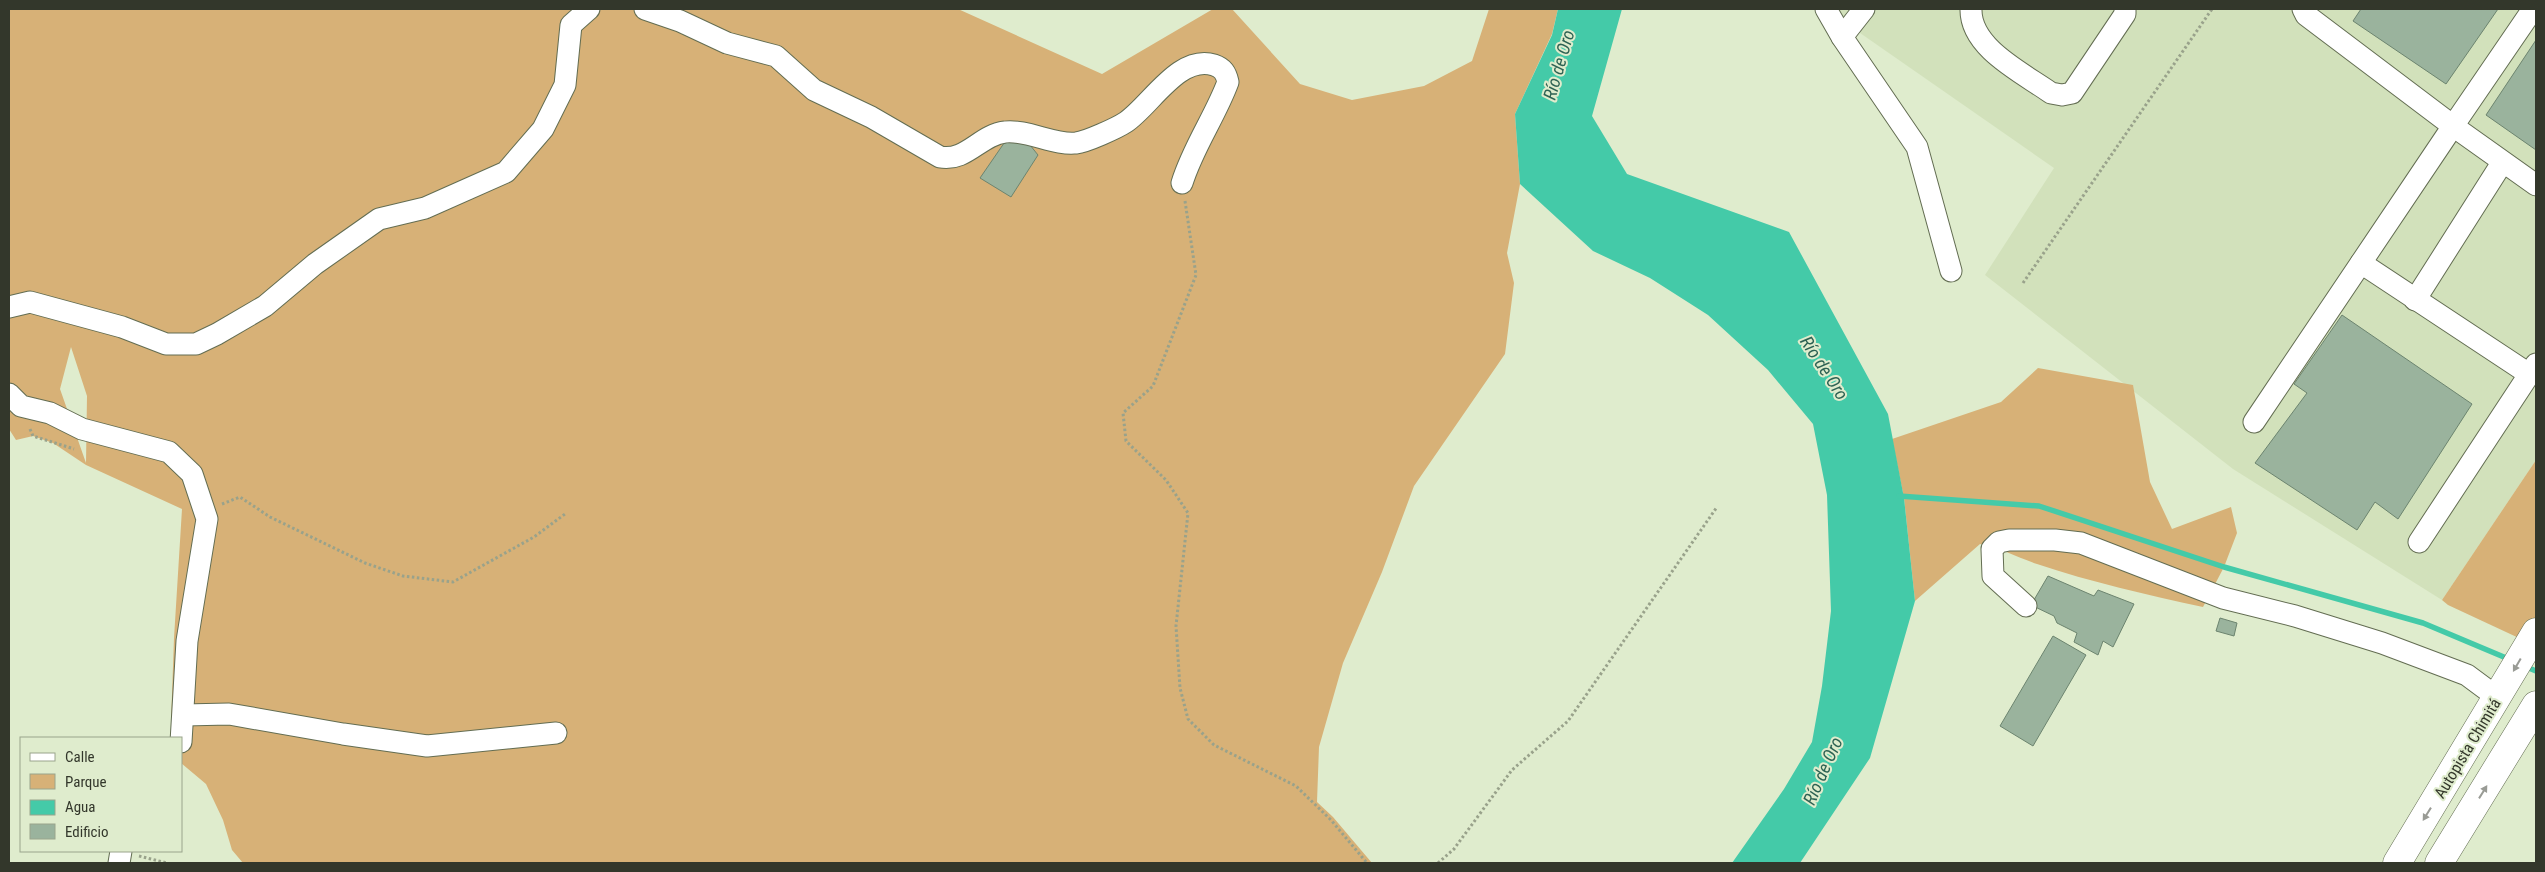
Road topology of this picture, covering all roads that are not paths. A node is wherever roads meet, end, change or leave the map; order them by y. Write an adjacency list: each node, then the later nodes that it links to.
1 (589, 9): 17 (lane)
2 (646, 9): 12 (lane)
3 (1826, 9): 9 (lane)
4 (1864, 9): 9 (lane)
5 (1971, 9): 6 (lane)
6 (2125, 9)
7 (2303, 9): 10 (lane)
8 (2532, 9): 10 (lane)
9 (1842, 37): 15 (lane)
10 (2453, 126): 11 (lane); 14 (lane)
11 (2502, 163): 13 (lane); 16 (lane)
12 (1182, 183)
13 (2536, 185)
14 (2361, 263): 16 (lane); 20 (lane)
15 (1951, 271)
16 (2416, 300): 18 (lane)
17 (9, 307)
18 (2532, 369): 21 (lane)
19 (15, 400): 26 (lane)
20 (2254, 422)
21 (2419, 542)
22 (2026, 606): 24 (lane)
23 (2536, 632): 24 (highway, Autopista Chimitá, one-way to 24)
24 (2498, 698): 29 (highway, Autopista Chimitá, one-way to 29)
25 (2533, 710): 30 (highway, one-way to 25)
26 (184, 715): 27 (lane); 28 (lane)
27 (556, 733)
28 (182, 737)
29 (2397, 863)
30 (2439, 863)

